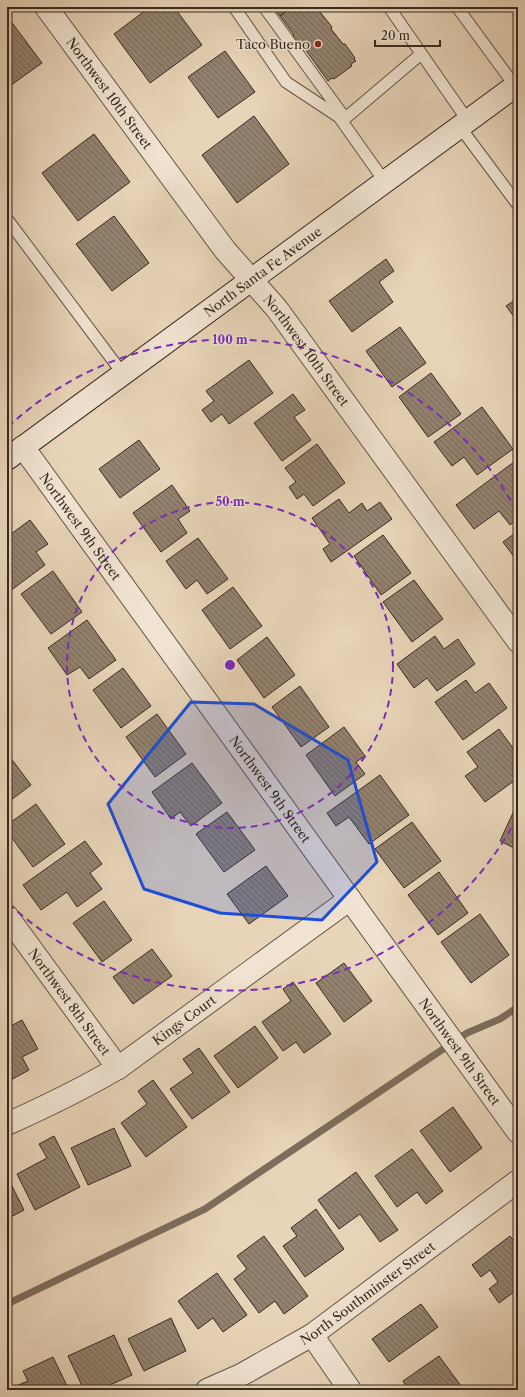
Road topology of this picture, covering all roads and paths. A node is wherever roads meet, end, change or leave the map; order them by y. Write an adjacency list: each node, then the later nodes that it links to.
1 (46, 7): 13 (street, Northwest 10th Street)
2 (234, 7): 8 (lane)
3 (264, 7): 8 (lane)
4 (388, 7): 6 (lane)
5 (457, 7): 7 (lane)
6 (421, 54): 8 (lane); 9 (lane)
7 (517, 85): 9 (street, North Santa Fe Avenue)
8 (344, 120): 10 (lane)
9 (464, 124): 10 (street, North Santa Fe Avenue); 11 (lane)
10 (385, 182): 13 (street, North Santa Fe Avenue)
11 (518, 206)
12 (7, 219): 14 (lane)
13 (251, 280): 14 (street, North Santa Fe Avenue); 16 (street, Northwest 10th Street)
14 (122, 374): 15 (street, North Santa Fe Avenue)
15 (12, 452): 17 (street, Northwest 9th Street)
16 (518, 641)
17 (350, 899): 19 (street, Kings Court); 21 (street, Northwest 9th Street)
18 (7, 916): 19 (street, Northwest 8th Street)
19 (118, 1068): 20 (street, Kings Court)
20 (7, 1124)
21 (518, 1132)
22 (518, 1181): 23 (street, North Southminster Street)
23 (312, 1335): 24 (street, North Southminster Street); 25 (street)
24 (208, 1390)
25 (350, 1390)

